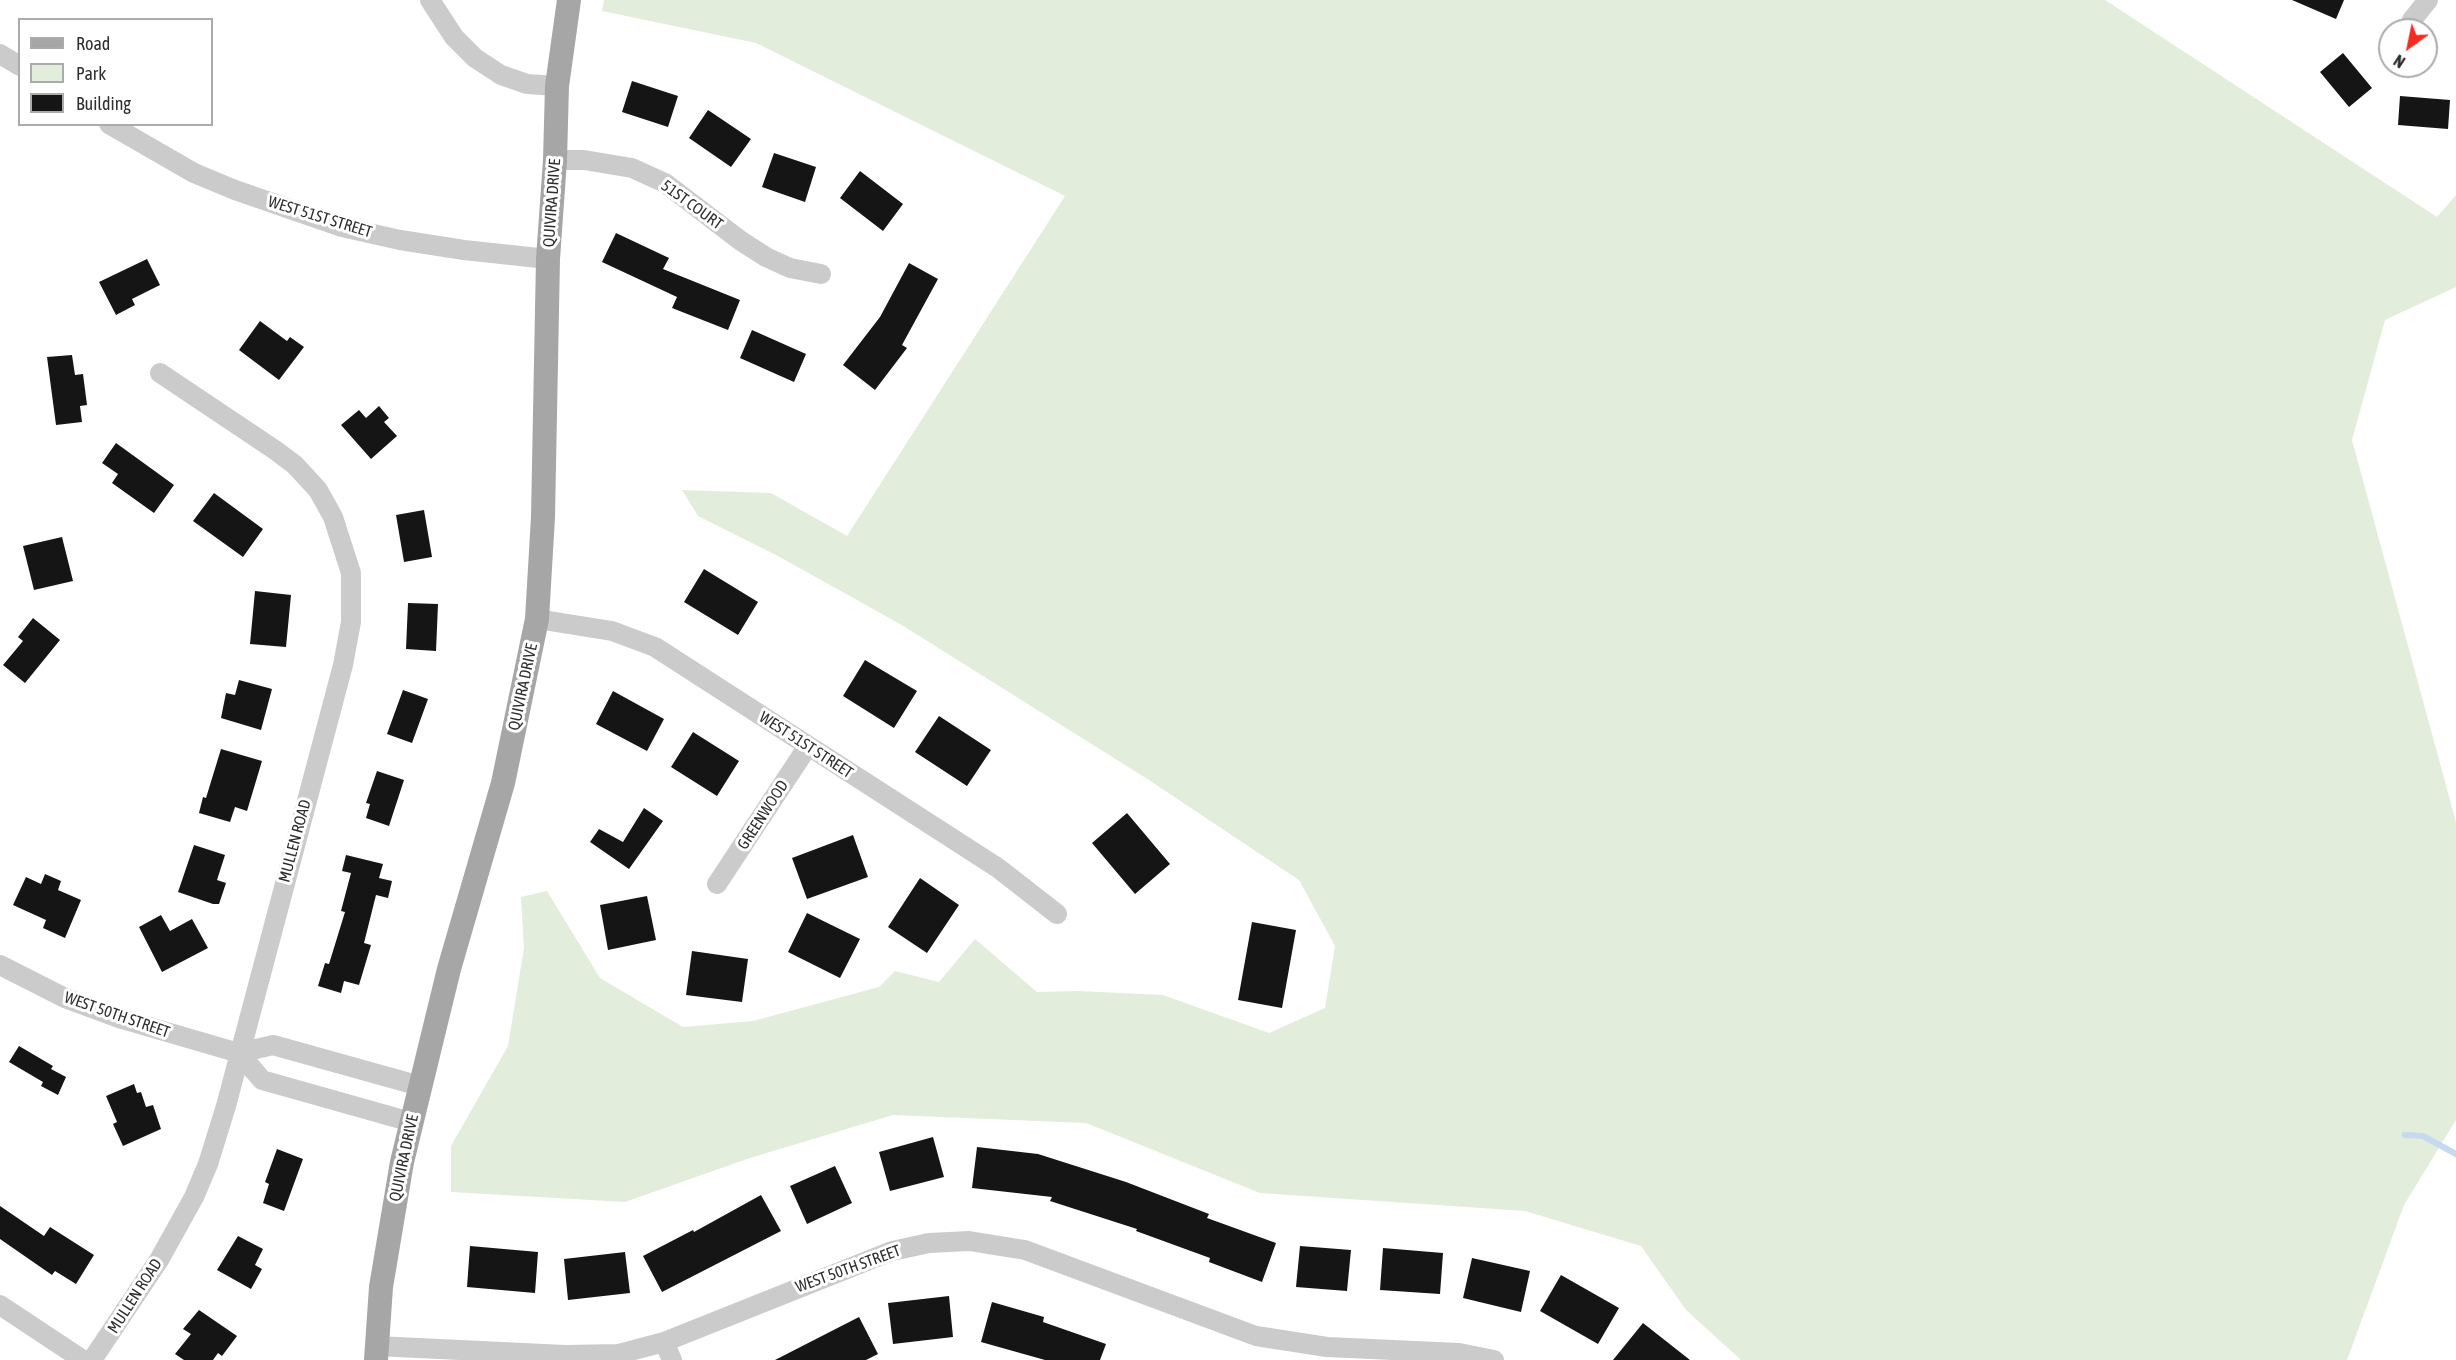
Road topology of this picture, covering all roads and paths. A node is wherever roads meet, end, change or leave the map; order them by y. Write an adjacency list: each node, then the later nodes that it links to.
1 (430, 0): 7 (street)
2 (569, 0): 7 (main road, QUIVIRA DRIVE)
3 (2428, 0): 4 (street)
4 (2414, 18)
5 (0, 54): 6 (street)
6 (18, 65)
7 (557, 86): 9 (main road, QUIVIRA DRIVE)
8 (112, 126): 10 (street, WEST 51ST STREET)
9 (555, 160): 10 (main road, QUIVIRA DRIVE); 11 (street, 51ST COURT)
10 (548, 259): 13 (main road, QUIVIRA DRIVE)
11 (820, 274)
12 (160, 373): 18 (street, MULLEN ROAD)
13 (537, 619): 14 (street, WEST 51ST STREET); 19 (main road, QUIVIRA DRIVE)
14 (808, 746): 15 (street, GREENWOOD); 16 (street, WEST 51ST STREET)
15 (717, 884)
16 (1057, 914)
17 (0, 965): 18 (street, WEST 50TH STREET)
18 (240, 1053): 19 (street, WEST 50TH STREET); 20 (street); 25 (street, MULLEN ROAD)
19 (420, 1086): 20 (main road, QUIVIRA DRIVE)
20 (411, 1122): 23 (main road, QUIVIRA DRIVE)
21 (0, 1305): 24 (street)
22 (664, 1342): 23 (street, WEST 50TH STREET); 26 (street); 27 (street, WEST 50TH STREET)
23 (376, 1353)
24 (83, 1360)
25 (92, 1360)
26 (672, 1360)
27 (1494, 1360)

